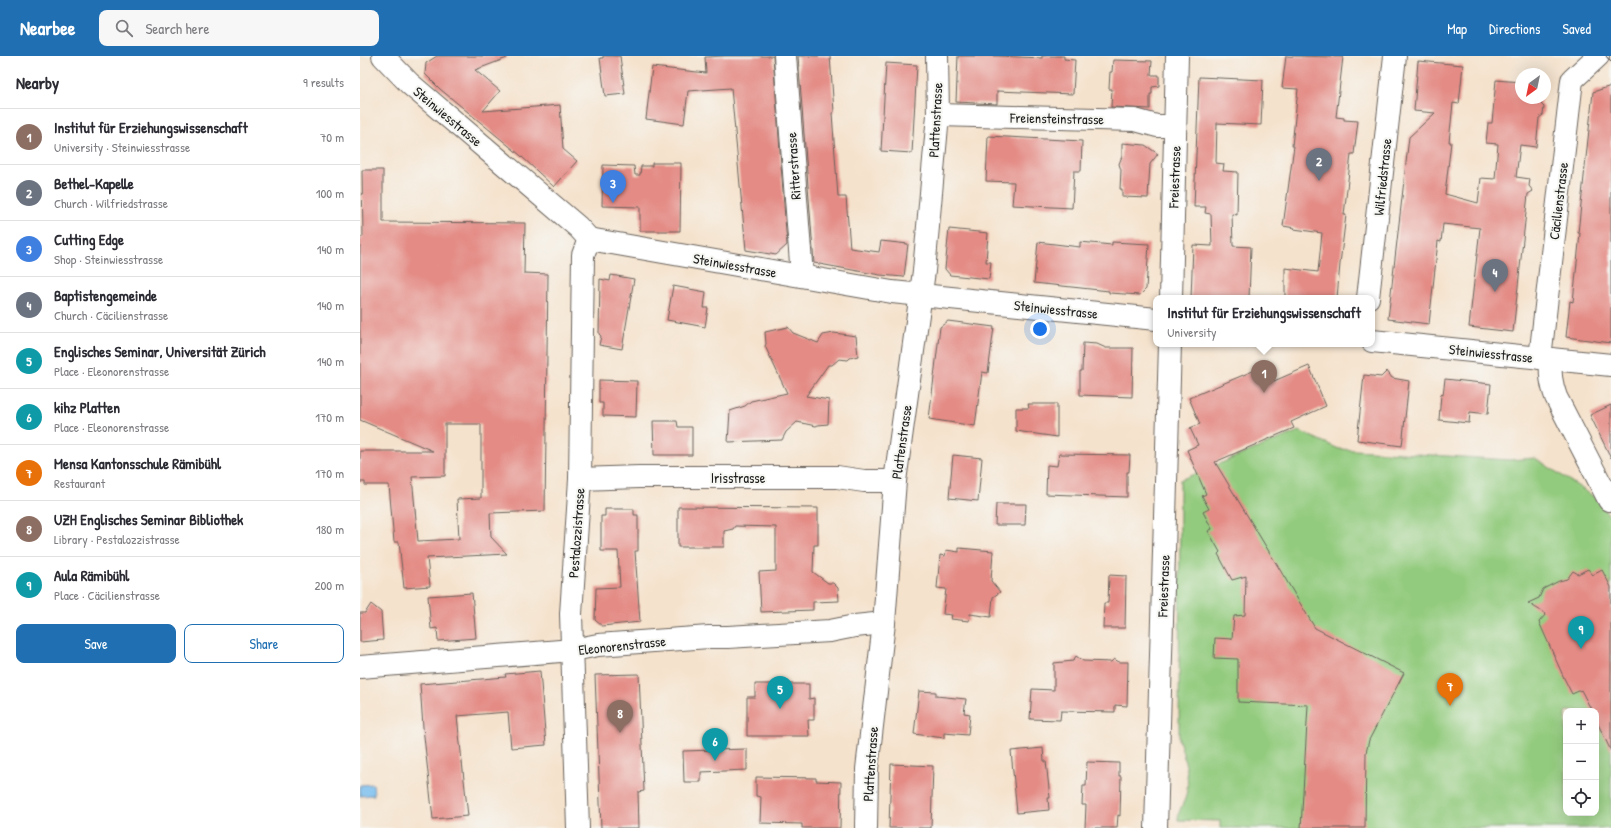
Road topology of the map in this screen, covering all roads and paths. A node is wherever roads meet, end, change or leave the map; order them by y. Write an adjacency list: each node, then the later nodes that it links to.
1 (382, 56): 9 (street, Steinwiesstrasse)
2 (785, 56): 10 (street, Ritterstrasse)
3 (937, 56): 7 (street, Plattenstrasse)
4 (1177, 56): 8 (street, Freiestrasse)
5 (1395, 56): 12 (street, Wilfriedstrasse)
6 (1598, 56): 17 (street, Cäcilienstrasse)
7 (938, 115): 8 (street, Freiensteinstrasse); 13 (street, Plattenstrasse)
8 (1175, 126): 11 (street, Freiestrasse)
9 (589, 239): 10 (street, Steinwiesstrasse); 19 (street, Pestalozzistrasse)
10 (802, 276): 13 (street, Steinwiesstrasse)
11 (1171, 295)
12 (1368, 295)
13 (920, 296): 14 (street, Steinwiesstrasse); 20 (street, Plattenstrasse)
14 (1153, 319)
15 (1375, 341): 17 (street, Steinwiesstrasse)
16 (1170, 347): 27 (street, Freiestrasse)
17 (1546, 359): 18 (street, Steinwiesstrasse); 21 (street, Cäcilienstrasse)
18 (1611, 365)
19 (580, 479): 20 (street, Irisstrasse); 23 (street, Pestalozzistrasse)
20 (895, 481): 22 (street, Plattenstrasse)
21 (1609, 500)
22 (884, 623): 23 (street, Eleonorenstrasse); 26 (street, Plattenstrasse)
23 (573, 650): 24 (street, Eleonorenstrasse); 25 (street, Pestalozzistrasse)
24 (360, 667)
25 (578, 828)
26 (866, 828)
27 (1156, 828)

